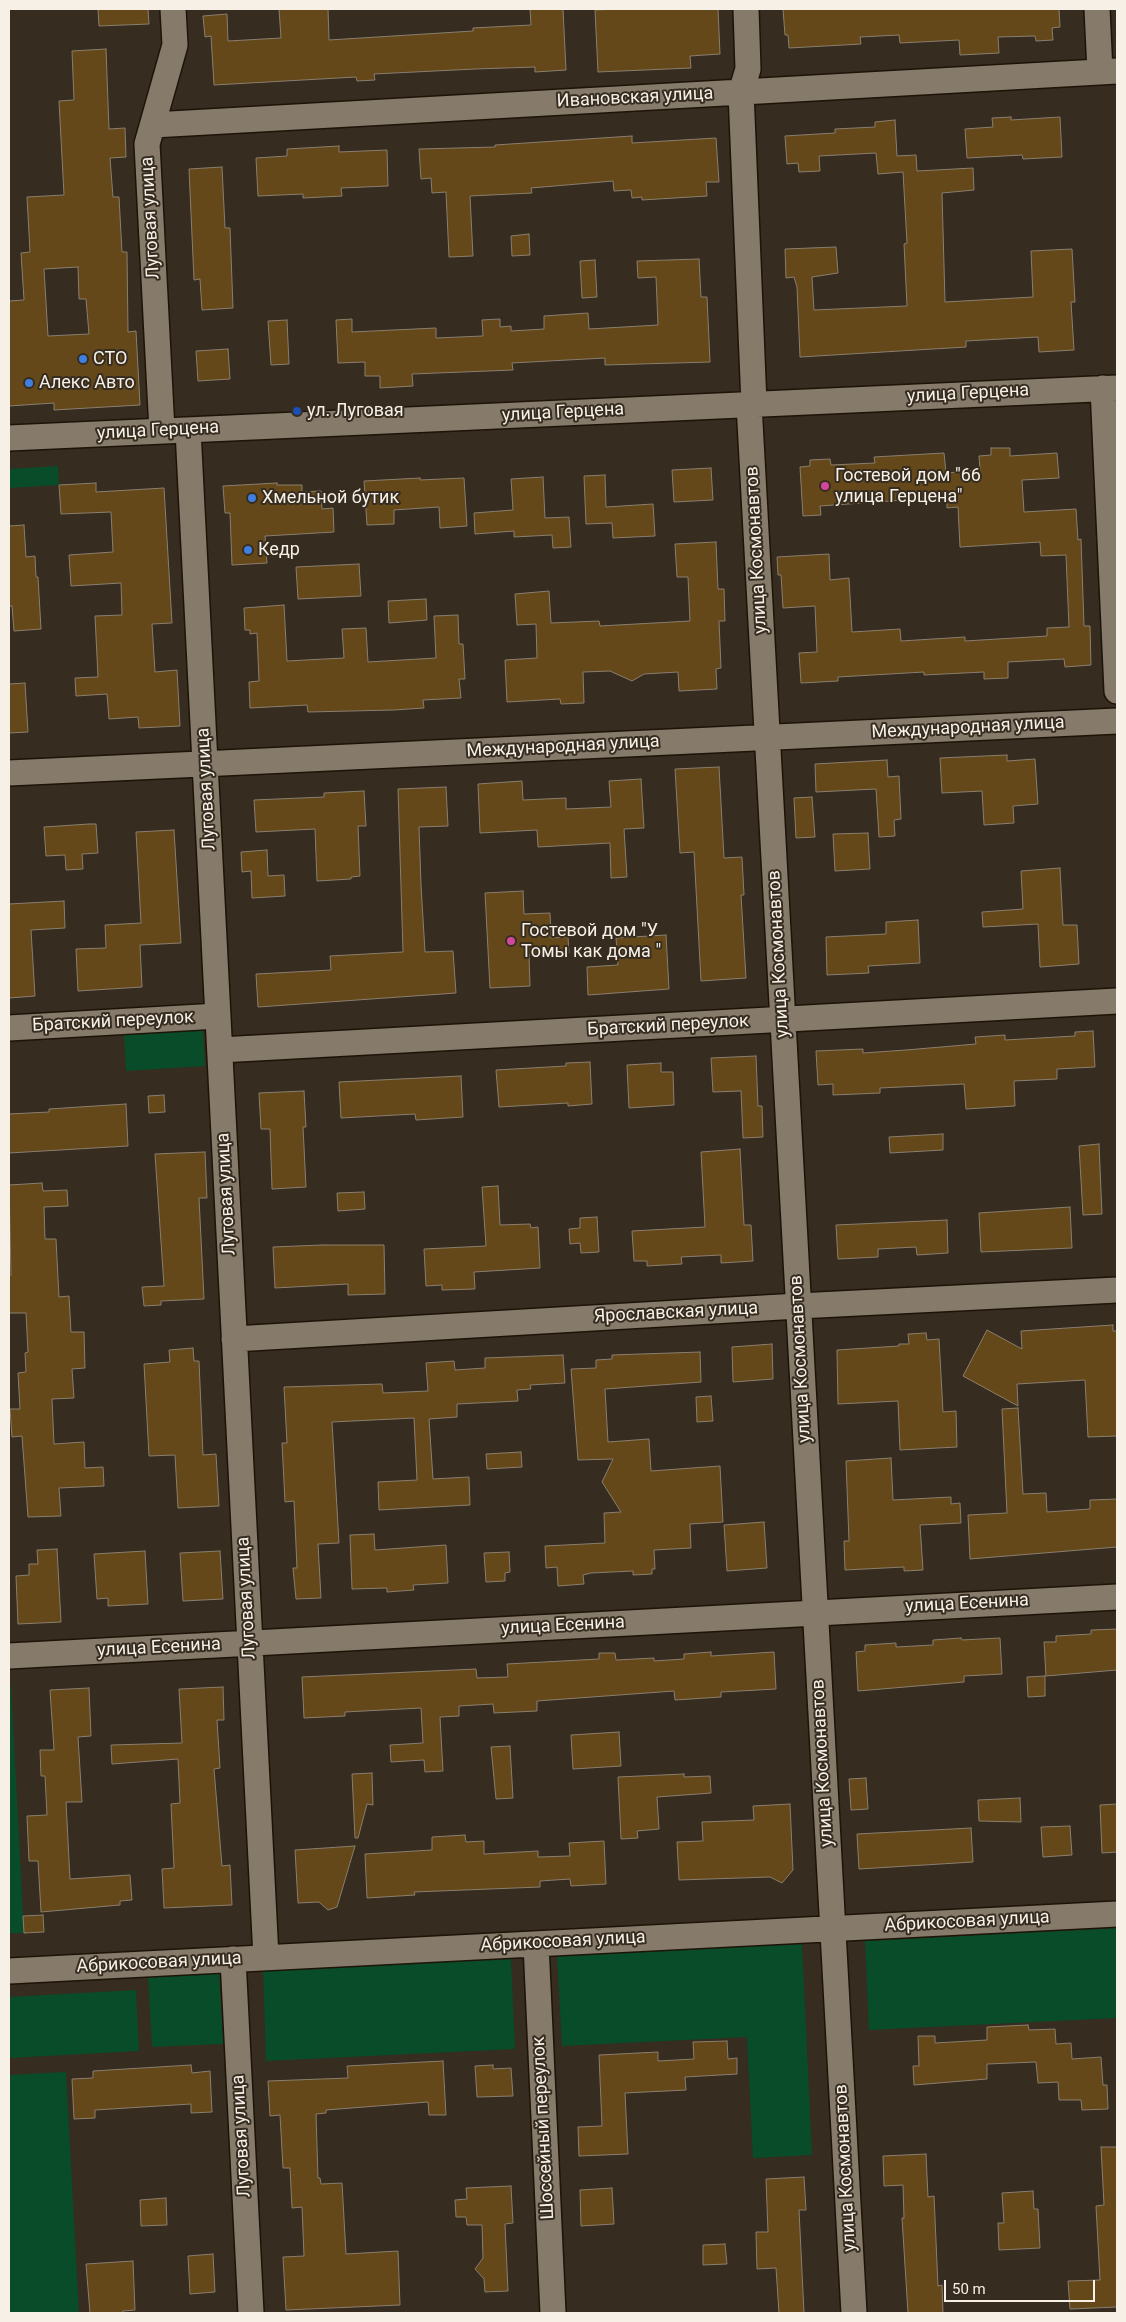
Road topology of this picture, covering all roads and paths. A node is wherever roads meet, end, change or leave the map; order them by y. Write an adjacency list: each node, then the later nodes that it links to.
1 (173, 9): 6 (street, Луговая улица)
2 (746, 9): 5 (street, улица Космонавтов)
3 (1097, 9): 4 (street)
4 (1109, 71): 5 (street, Ивановская улица)
5 (741, 92): 6 (street, Ивановская улица); 8 (street, улица Космонавтов)
6 (153, 125): 10 (street, Луговая улица)
7 (1110, 388): 8 (street, улица Герцена); 12 (street)
8 (751, 404): 9 (street, улица Герцена); 14 (street, улица Космонавтов)
9 (188, 430): 10 (street, улица Герцена); 15 (street, Луговая улица)
10 (162, 432): 11 (street, улица Герцена)
11 (9, 438)
12 (1117, 691)
13 (1117, 721): 14 (street, Международная улица)
14 (767, 738): 15 (street, Международная улица); 19 (street, улица Космонавтов)
15 (206, 764): 16 (street, Международная улица); 18 (street, Луговая улица)
16 (9, 773)
17 (1117, 1001): 19 (street, Братский переулок)
18 (218, 1016): 20 (street, Братский переулок); 21 (street, Луговая улица)
19 (783, 1020): 21 (street, Братский переулок); 23 (street, улица Космонавтов)
20 (9, 1028)
21 (220, 1050): 24 (street, Луговая улица)
22 (1117, 1290): 23 (street, Ярославская улица)
23 (798, 1306): 24 (street, Ярославская улица); 26 (street, улица Космонавтов)
24 (234, 1339): 27 (street, Луговая улица)
25 (1117, 1597): 26 (street, улица Есенина)
26 (814, 1612): 27 (street, улица Есенина); 30 (street, улица Космонавтов)
27 (250, 1643): 28 (street, улица Есенина); 32 (street, Луговая улица)
28 (9, 1656)
29 (1117, 1914): 30 (street, Абрикосовая улица)
30 (832, 1928): 31 (street, Абрикосовая улица); 37 (street, улица Космонавтов)
31 (536, 1944): 32 (street, Абрикосовая улица); 36 (street, Шоссейный переулок)
32 (266, 1957): 33 (street, Абрикосовая улица)
33 (233, 1959): 34 (street, Абрикосовая улица); 35 (street, Луговая улица)
34 (9, 1971)
35 (251, 2313)
36 (553, 2313)
37 (854, 2313)

